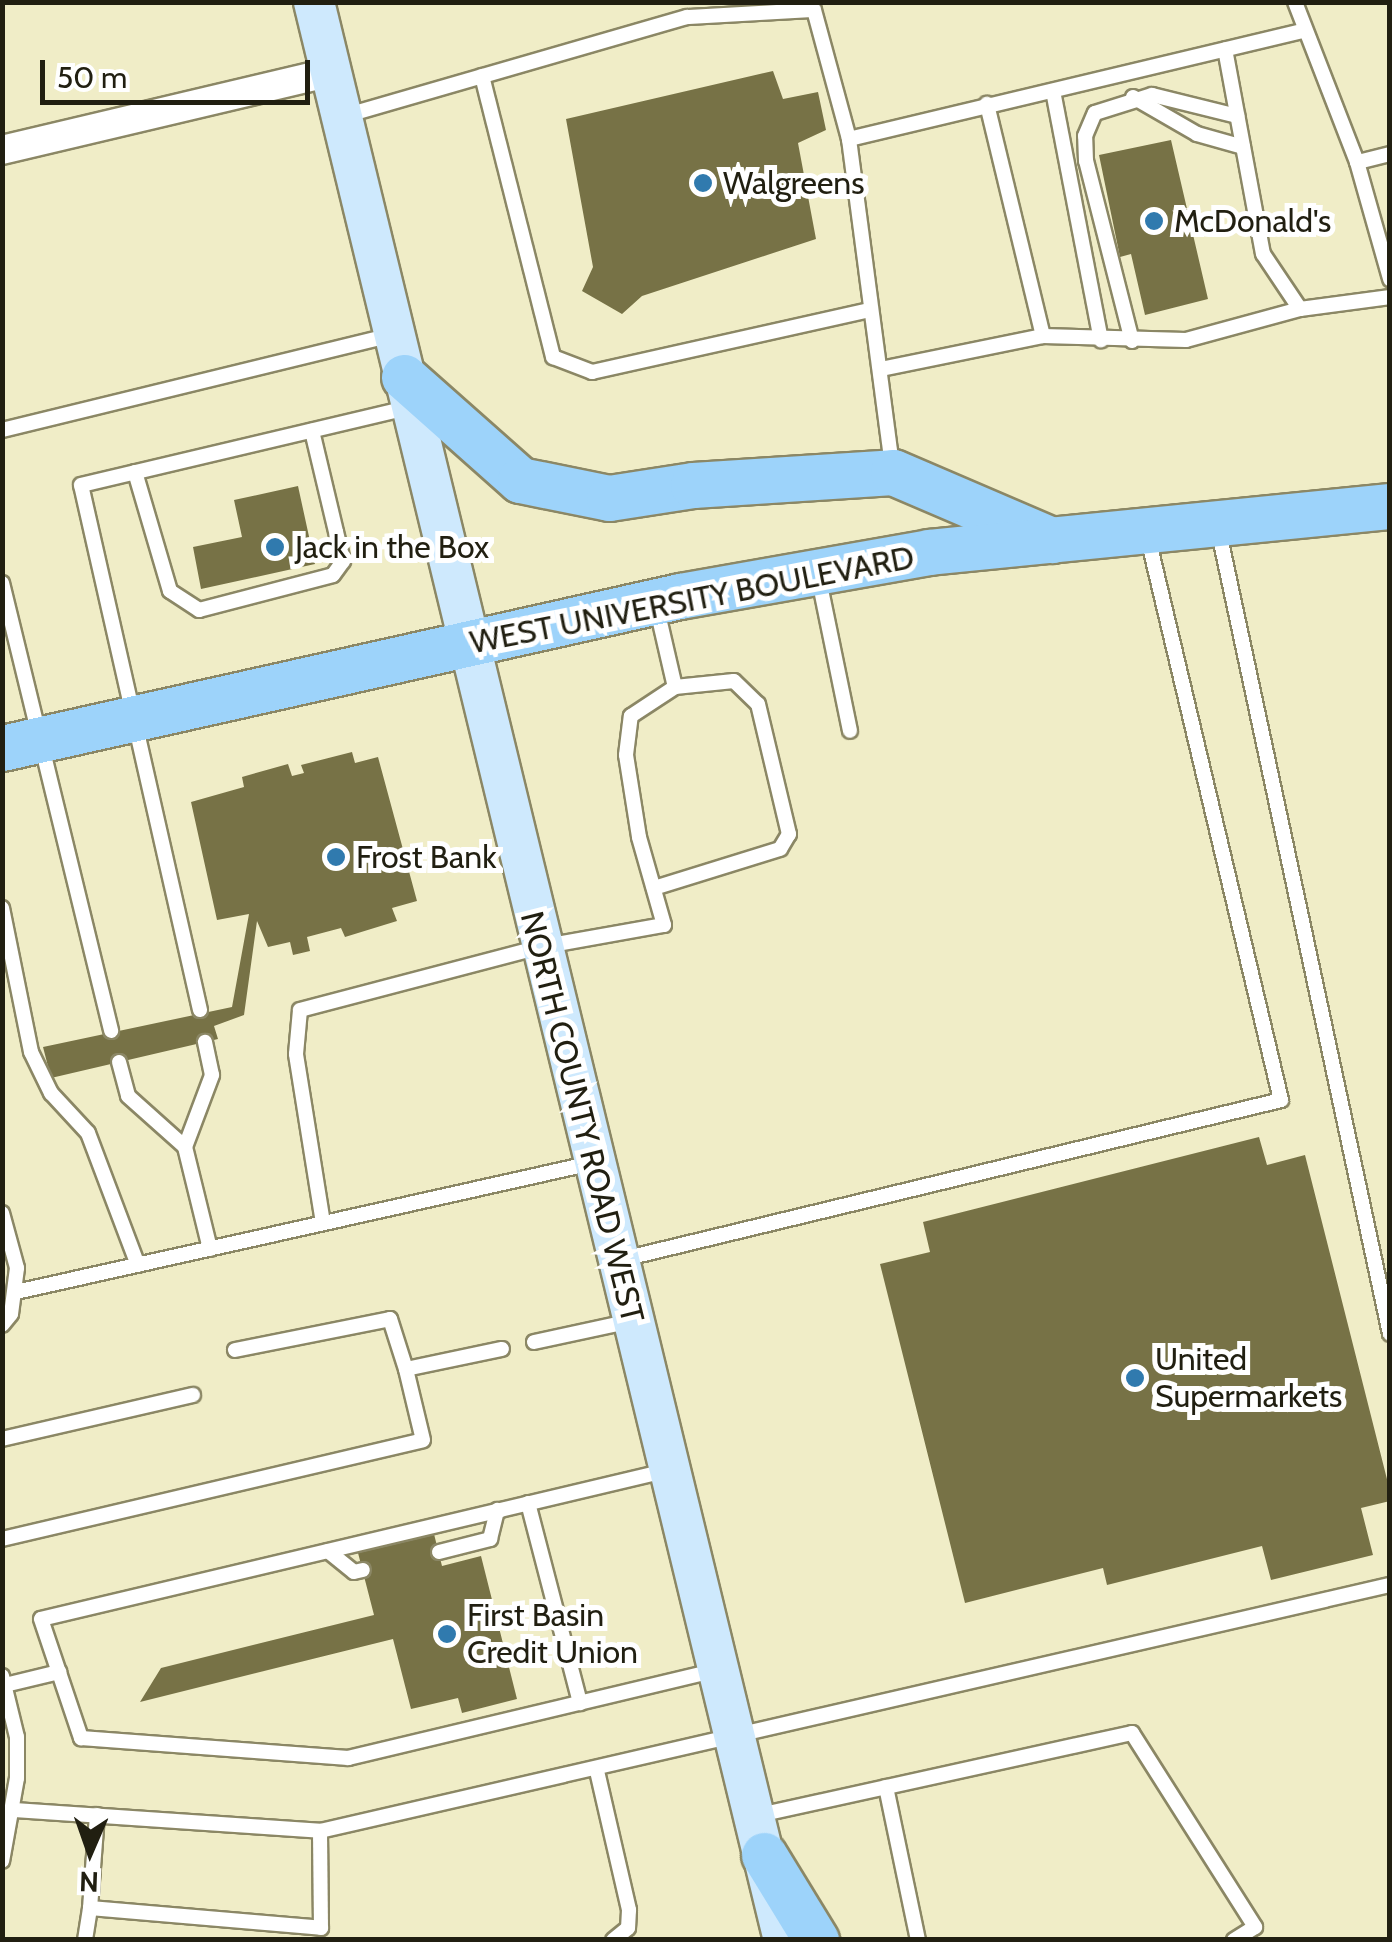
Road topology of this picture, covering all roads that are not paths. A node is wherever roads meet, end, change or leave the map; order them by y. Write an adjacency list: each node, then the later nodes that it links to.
1 (314, 2): 6 (main road, NORTH COUNTY ROAD WEST)
2 (1295, 2): 4 (lane)
3 (813, 6): 7 (lane); 13 (lane)
4 (1303, 31): 5 (lane); 17 (lane)
5 (1225, 49): 8 (lane); 11 (lane)
6 (329, 73): 12 (main road, NORTH COUNTY ROAD WEST); 15 (street)
7 (482, 76): 12 (lane); 21 (lane)
8 (1053, 91): 10 (lane); 23 (lane)
9 (1134, 97): 11 (lane); 14 (lane); 24 (lane)
10 (987, 104): 13 (lane); 22 (lane)
11 (1238, 116): 14 (lane)
12 (340, 117): 26 (main road, NORTH COUNTY ROAD WEST)
13 (849, 140): 21 (lane)
14 (1242, 146): 20 (lane)
15 (2, 150)
16 (1390, 154): 17 (lane)
17 (1358, 162): 18 (lane)
18 (1390, 279)
19 (1390, 297): 20 (lane)
20 (1300, 309): 24 (lane)
21 (870, 310): 25 (lane)
22 (1043, 336): 23 (lane); 25 (lane)
23 (1101, 340): 24 (lane)
24 (1132, 342)
25 (881, 368): 30 (lane)
26 (403, 373): 27 (lane); 28 (lane); 30 (main road); 38 (main road, NORTH COUNTY ROAD WEST)
27 (2, 430)
28 (312, 431): 29 (lane); 29 (lane)
29 (134, 472): 40 (lane)
30 (893, 472): 34 (main road)
31 (1390, 506): 32 (main road, WEST UNIVERSITY BOULEVARD)
32 (1216, 524): 33 (main road, WEST UNIVERSITY BOULEVARD); 60 (lane)
33 (1147, 531): 34 (main road, WEST UNIVERSITY BOULEVARD); 55 (lane)
34 (1054, 540): 35 (main road, WEST UNIVERSITY BOULEVARD)
35 (817, 572): 37 (main road, WEST UNIVERSITY BOULEVARD); 41 (lane)
36 (2, 583): 42 (lane)
37 (656, 602): 38 (main road, WEST UNIVERSITY BOULEVARD); 39 (lane)
38 (466, 645): 40 (main road, WEST UNIVERSITY BOULEVARD); 45 (main road, NORTH COUNTY ROAD WEST)
39 (675, 687): 43 (lane); 43 (lane)
40 (133, 719): 42 (main road, WEST UNIVERSITY BOULEVARD); 46 (lane)
41 (850, 731)
42 (21, 744): 47 (lane)
43 (654, 888): 45 (lane)
44 (2, 908): 56 (lane)
45 (540, 947): 51 (main road, NORTH COUNTY ROAD WEST); 53 (lane)
46 (200, 1010)
47 (112, 1030)
48 (204, 1042): 50 (lane)
49 (119, 1062): 50 (lane)
50 (184, 1147): 54 (lane)
51 (593, 1163): 53 (lane); 55 (main road, NORTH COUNTY ROAD WEST)
52 (2, 1213): 57 (lane)
53 (323, 1224): 54 (lane)
54 (210, 1249): 56 (lane)
55 (617, 1260): 58 (main road, NORTH COUNTY ROAD WEST)
56 (138, 1265): 57 (lane)
57 (16, 1292): 59 (lane)
58 (632, 1321): 61 (lane); 67 (main road, NORTH COUNTY ROAD WEST)
59 (2, 1325)
60 (1390, 1334)
61 (534, 1342)
62 (502, 1349): 64 (lane)
63 (235, 1350): 64 (lane)
64 (406, 1369): 70 (lane)
65 (193, 1396): 66 (lane)
66 (2, 1438)
67 (669, 1470): 68 (lane); 75 (main road, NORTH COUNTY ROAD WEST)
68 (528, 1504): 69 (lane); 78 (lane)
69 (497, 1510): 71 (lane); 72 (lane)
70 (2, 1539)
71 (328, 1551): 73 (lane); 76 (lane)
72 (438, 1552)
73 (363, 1570)
74 (1390, 1585): 79 (lane)
75 (718, 1670): 78 (lane); 79 (main road, NORTH COUNTY ROAD WEST)
76 (59, 1672): 77 (lane); 78 (lane)
77 (4, 1680): 82 (lane)
78 (580, 1703)
79 (735, 1738): 80 (lane); 85 (main road, NORTH COUNTY ROAD WEST)
80 (597, 1771): 84 (lane); 89 (lane)
81 (886, 1787): 85 (lane); 92 (lane); 93 (lane)
82 (14, 1810): 83 (lane); 86 (lane)
83 (97, 1815): 84 (lane); 87 (lane)
84 (320, 1832): 87 (lane)
85 (759, 1835): 90 (main road, NORTH COUNTY ROAD WEST); 91 (main road)
86 (2, 1862)
87 (90, 1908): 88 (lane)
88 (85, 1940)
89 (613, 1940)
90 (784, 1940)
91 (816, 1940)
92 (918, 1940)
93 (1234, 1940)

